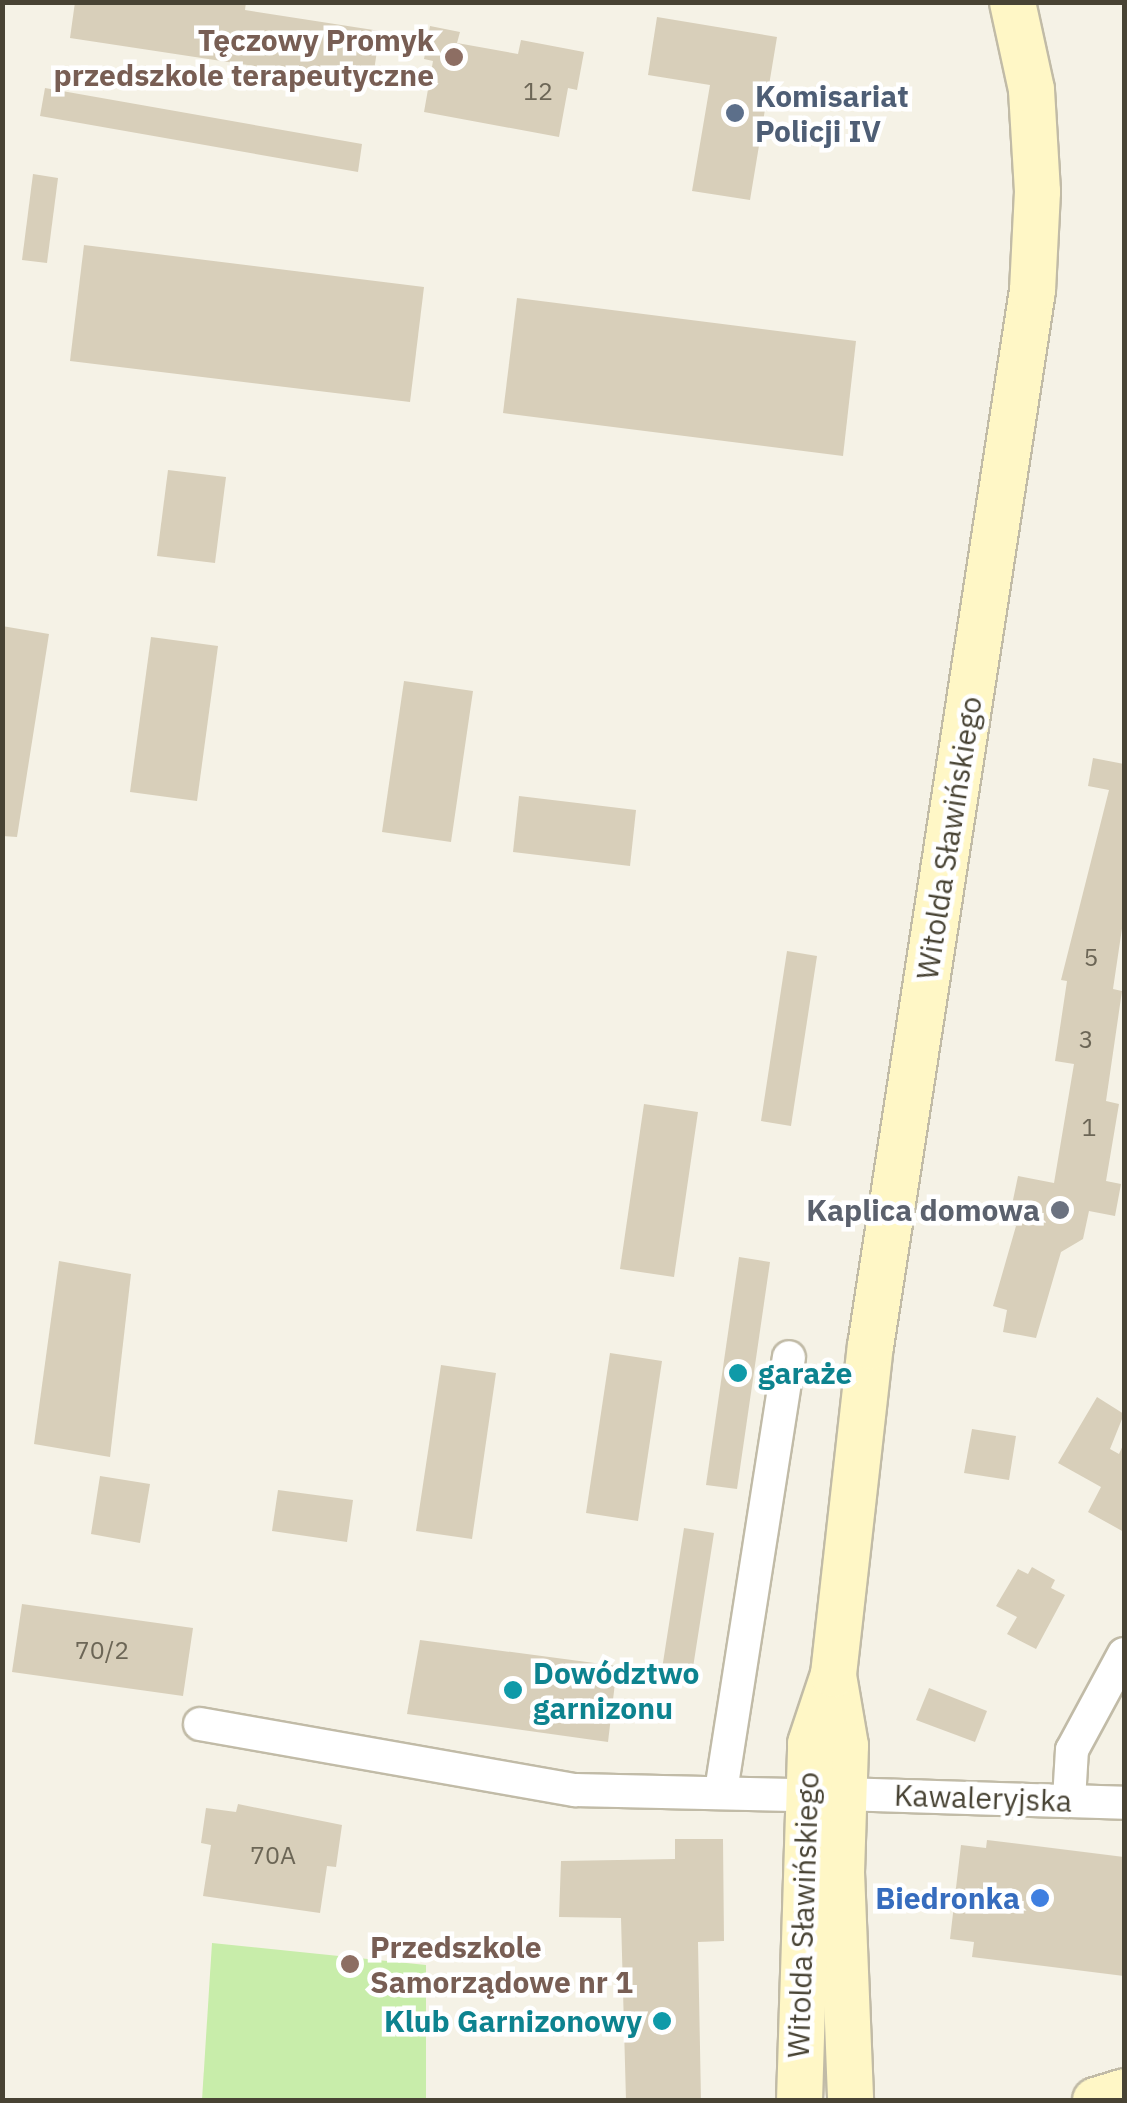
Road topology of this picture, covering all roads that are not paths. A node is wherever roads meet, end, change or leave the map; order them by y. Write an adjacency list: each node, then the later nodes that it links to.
1 (1012, 2): 6 (main road, Witolda Sławińskiego)
2 (790, 1357): 5 (street)
3 (1124, 1654): 7 (street)
4 (200, 1724): 5 (street, Kawaleryjska)
5 (720, 1792): 6 (street, Kawaleryjska)
6 (823, 1794): 7 (street, Kawaleryjska); 10 (main road, Witolda Sławińskiego); 11 (main road, Witolda Sławińskiego)
7 (1069, 1800): 8 (street, Kawaleryjska)
8 (1124, 1802)
9 (1124, 2092): 12 (main road)
10 (799, 2100)
11 (850, 2100)
12 (1095, 2100)

